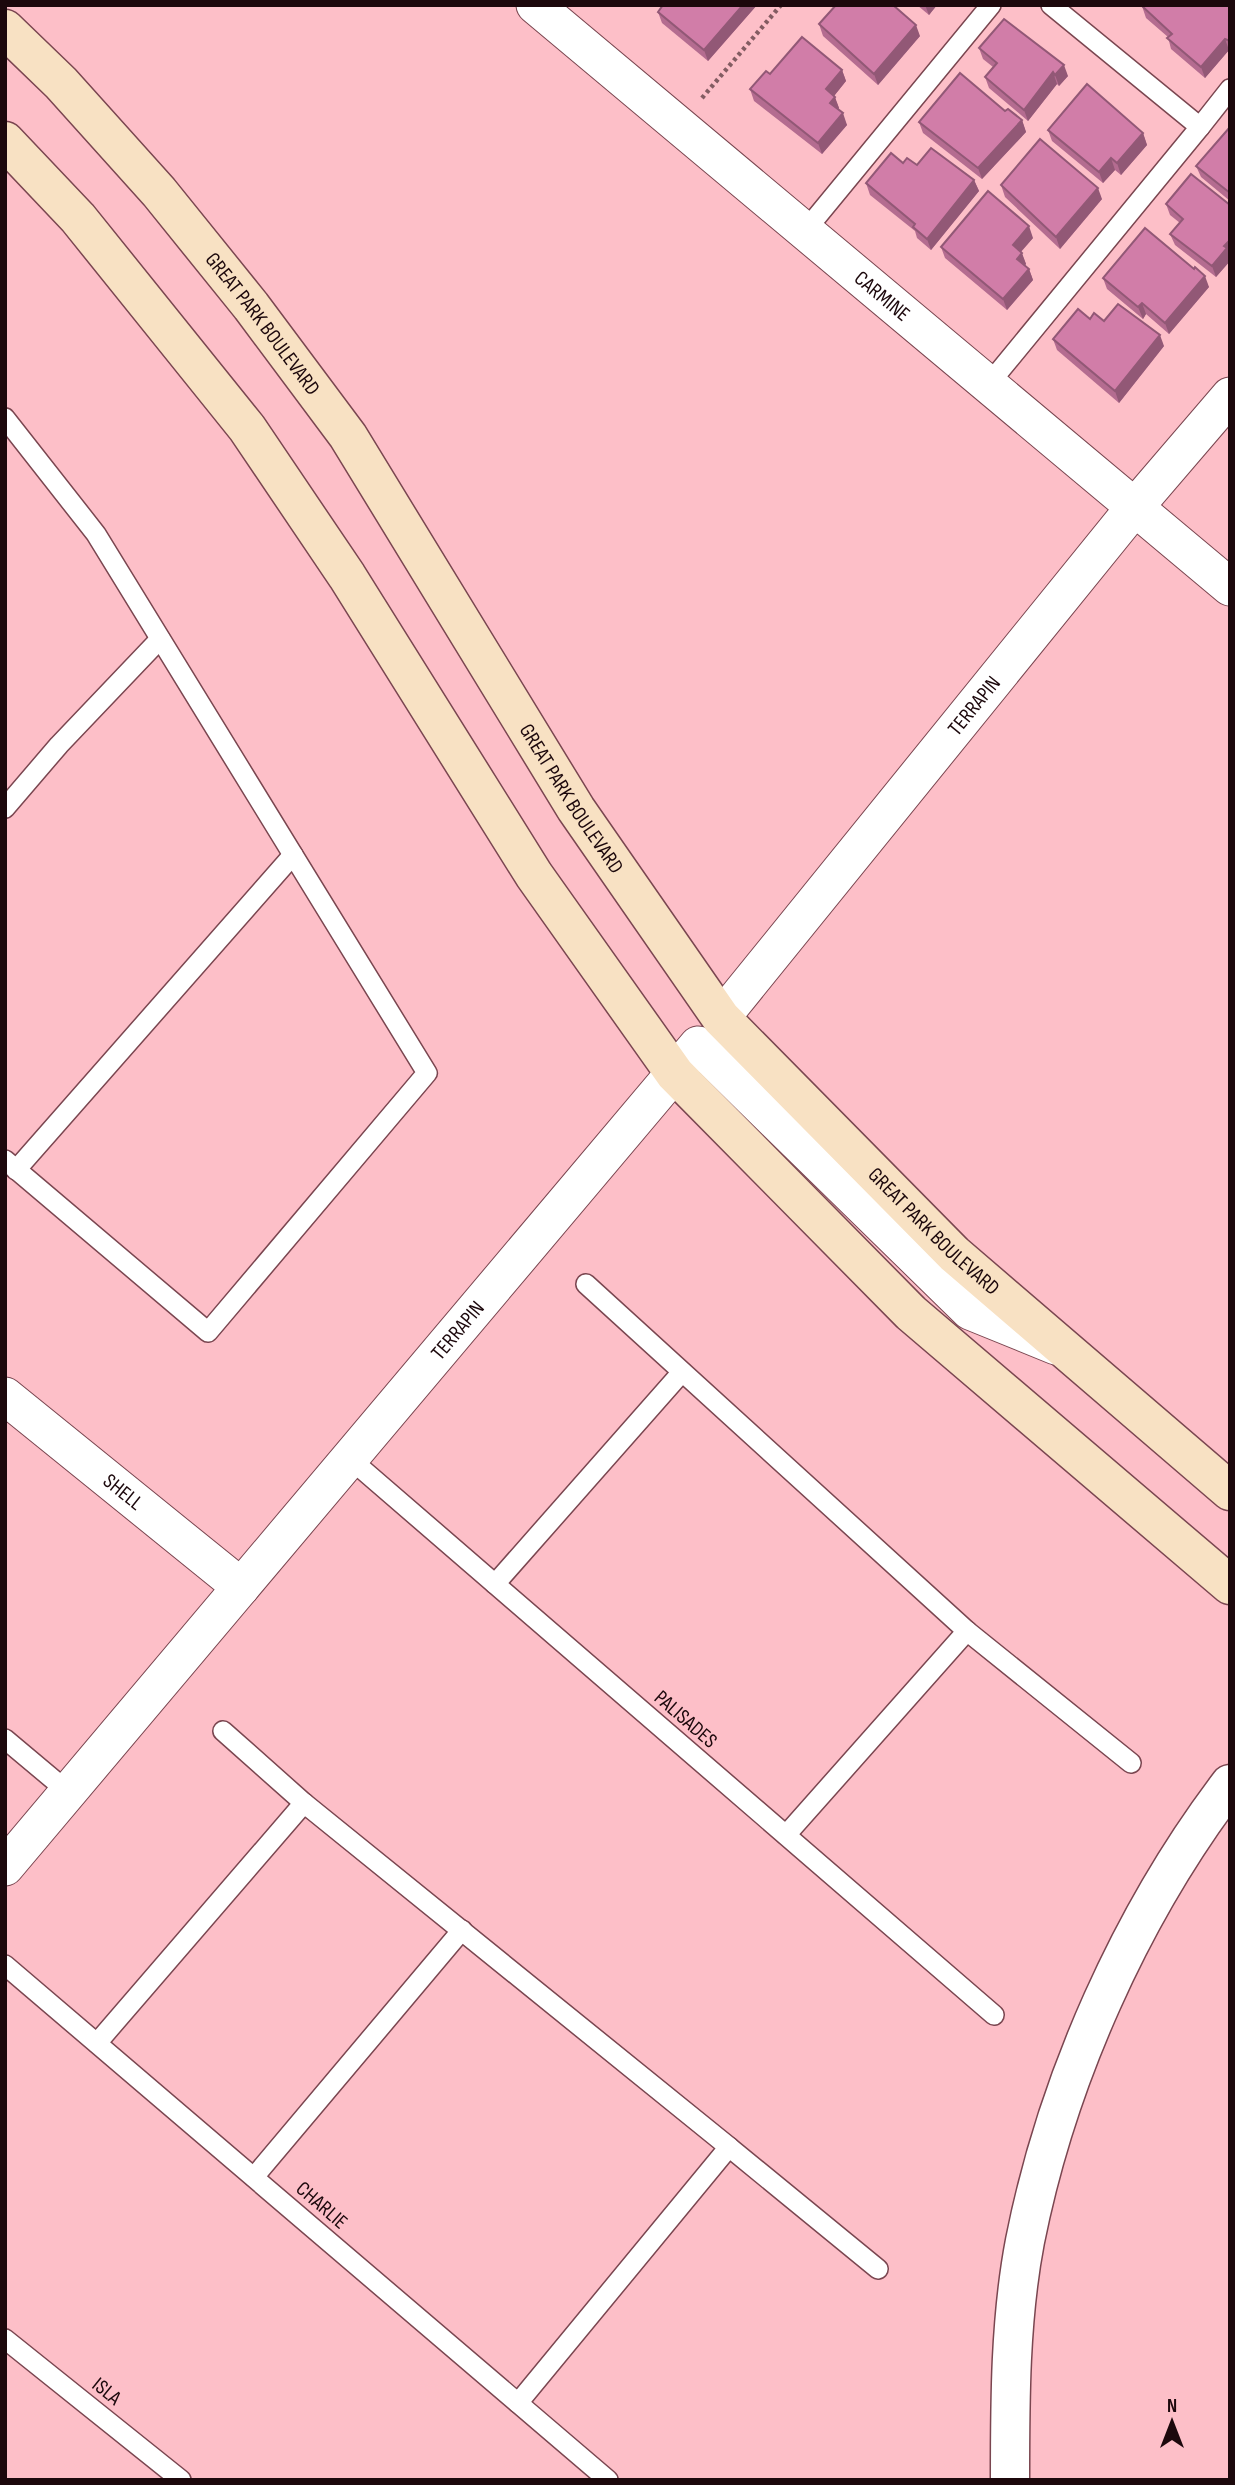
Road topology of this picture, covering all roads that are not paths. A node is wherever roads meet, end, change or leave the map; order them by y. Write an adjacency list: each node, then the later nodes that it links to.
1 (535, 5): 8 (street, CARMINE)
2 (991, 5): 8 (lane)
3 (1051, 5): 6 (lane)
4 (5, 29): 17 (main road, GREAT PARK BOULEVARD)
5 (1230, 89): 6 (lane)
6 (1199, 127): 9 (lane)
7 (5, 141): 18 (main road)
8 (806, 230): 9 (street, CARMINE)
9 (988, 385): 12 (street, CARMINE)
10 (1230, 396): 12 (street, TERRAPIN)
11 (9, 430): 14 (lane)
12 (1134, 508): 13 (street, CARMINE); 17 (street, TERRAPIN)
13 (1230, 587)
14 (160, 639): 15 (lane); 16 (lane)
15 (5, 808)
16 (293, 855): 19 (lane); 19 (lane)
17 (721, 1018): 21 (main road, GREAT PARK BOULEVARD)
18 (675, 1074): 21 (street, TERRAPIN); 24 (street, TERRAPIN); 27 (main road)
19 (11, 1165)
20 (586, 1284): 22 (lane)
21 (1064, 1349): 25 (main road, GREAT PARK BOULEVARD)
22 (682, 1372): 26 (lane); 29 (lane)
23 (5, 1396): 28 (street, SHELL)
24 (348, 1457): 26 (lane, PALISADES); 28 (street, TERRAPIN)
25 (1230, 1491)
26 (495, 1584): 36 (lane, PALISADES)
27 (1230, 1585)
28 (241, 1587): 34 (street, TERRAPIN)
29 (967, 1632): 32 (lane); 36 (lane)
30 (223, 1731): 35 (lane)
31 (5, 1739): 34 (lane)
32 (1130, 1763)
33 (1230, 1784): 49 (street)
34 (67, 1791): 37 (street, TERRAPIN)
35 (304, 1803): 38 (lane); 41 (lane)
36 (786, 1835): 40 (lane, PALISADES)
37 (5, 1867)
38 (462, 1930): 42 (lane); 43 (lane)
39 (5, 1965): 41 (lane, CHARLIE)
40 (994, 2015)
41 (97, 2043): 43 (lane, CHARLIE)
42 (730, 2147): 44 (lane); 46 (lane)
43 (254, 2177): 46 (lane, CHARLIE)
44 (878, 2269)
45 (5, 2339): 47 (lane, ISLA)
46 (518, 2403): 48 (lane, CHARLIE)
47 (181, 2480)
48 (608, 2480)
49 (1010, 2480)

